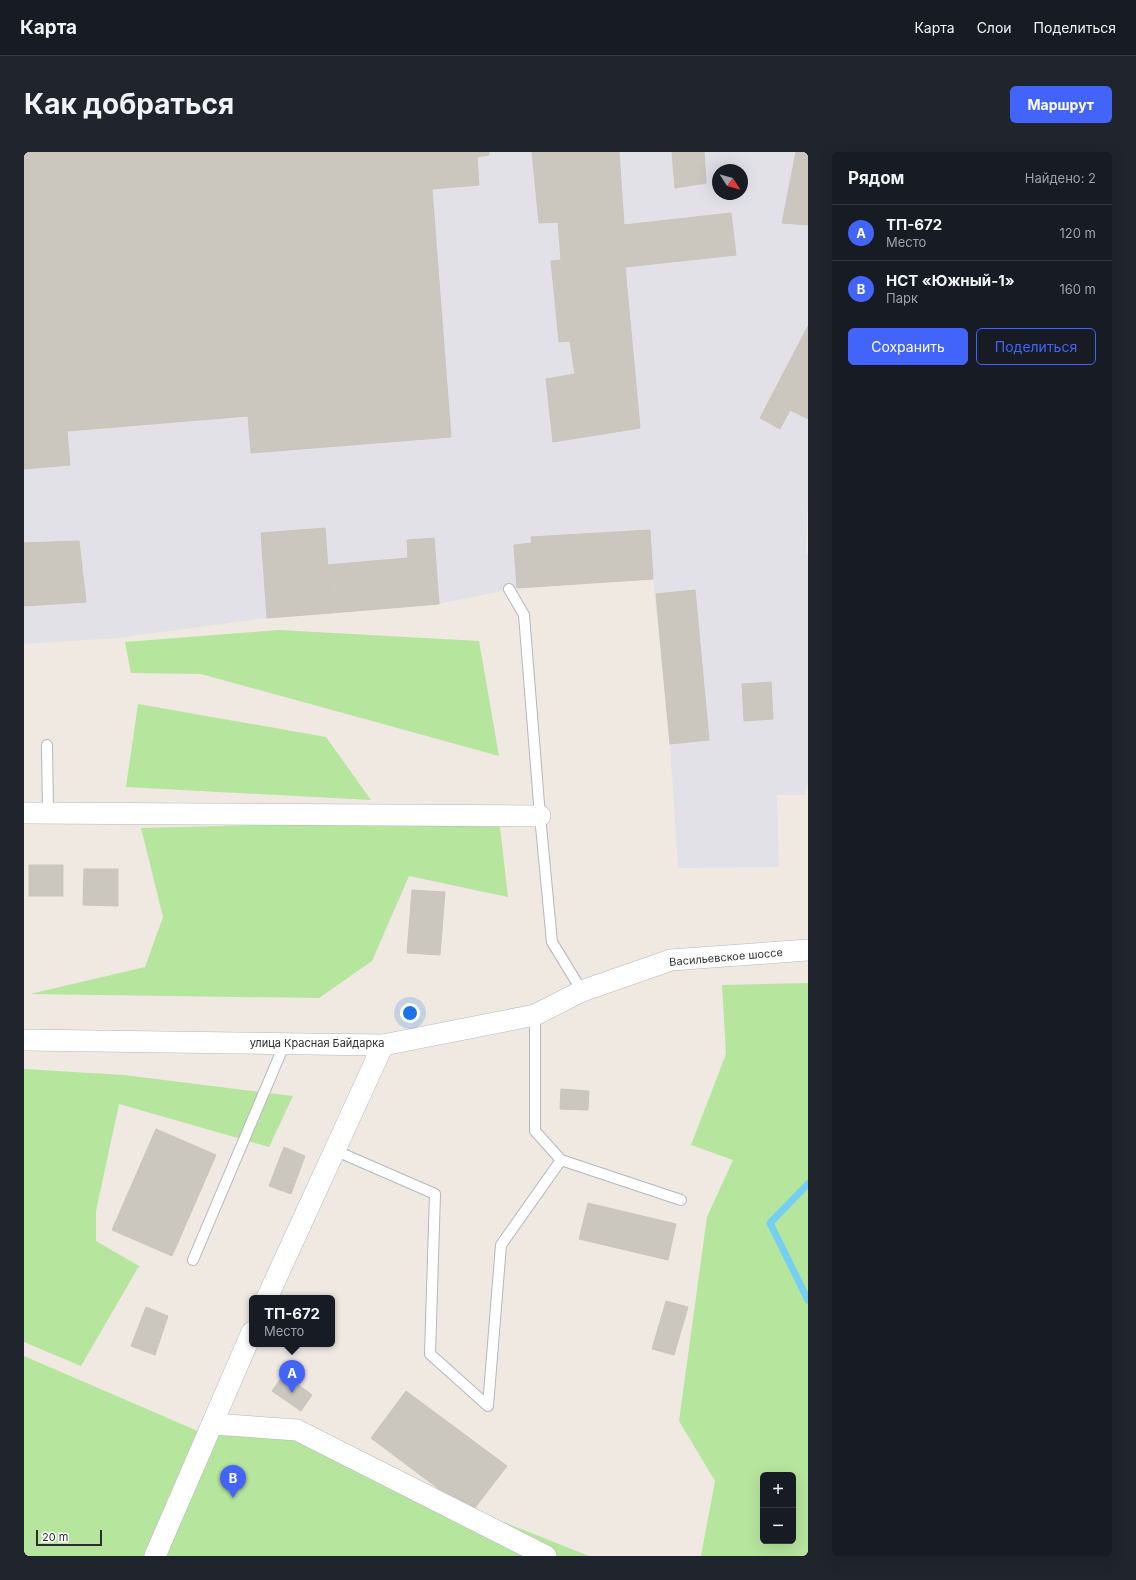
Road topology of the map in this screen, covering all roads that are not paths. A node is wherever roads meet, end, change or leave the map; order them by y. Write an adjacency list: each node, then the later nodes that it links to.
1 (509, 589): 5 (lane)
2 (47, 745): 4 (lane)
3 (24, 813): 4 (street)
4 (48, 813): 5 (street)
5 (540, 816): 7 (lane)
6 (808, 950): 7 (street, Васильевское шоссе)
7 (591, 988): 8 (street, улица Красная Байдарка)
8 (534, 1015): 11 (street, улица Красная Байдарка); 13 (lane)
9 (24, 1040): 10 (street, улица Красная Байдарка)
10 (285, 1043): 11 (street, улица Красная Байдарка); 15 (lane)
11 (384, 1045): 12 (street)
12 (334, 1150): 13 (lane); 16 (street)
13 (561, 1160): 14 (lane)
14 (681, 1200)
15 (193, 1260)
16 (268, 1295)
17 (249, 1339): 18 (street)
18 (213, 1424): 19 (street); 20 (street)
19 (155, 1556)
20 (546, 1556)

